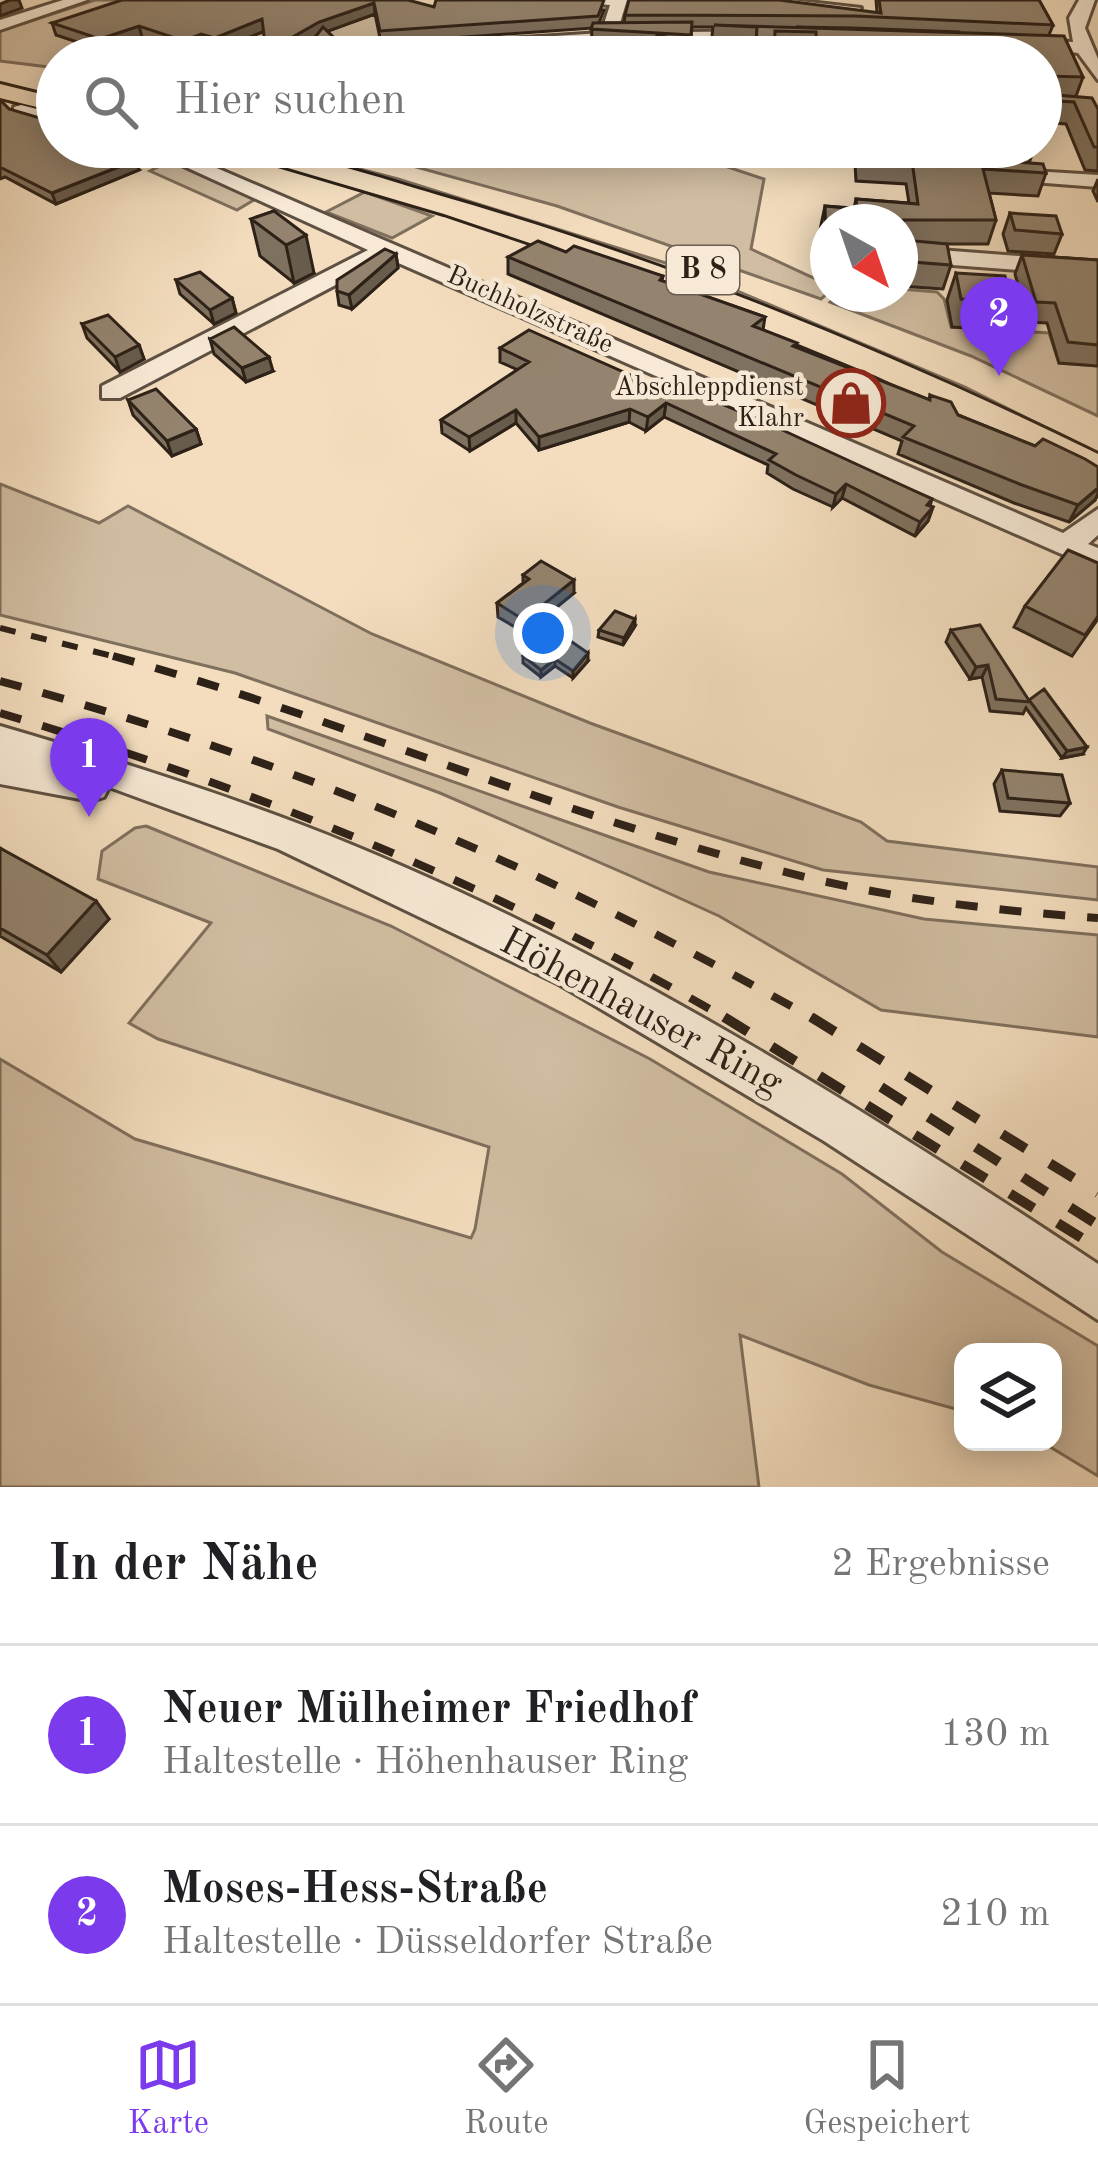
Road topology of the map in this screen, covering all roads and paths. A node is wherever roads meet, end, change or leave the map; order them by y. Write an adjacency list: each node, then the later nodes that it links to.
1 (79, 0): 8 (street)
2 (547, 0): 3 (street)
3 (619, 0): 10 (street)
4 (705, 0): 5 (street)
5 (722, 0): 7 (street)
6 (1088, 6): 13 (street)
7 (853, 11)
8 (0, 25)
9 (716, 35): 10 (street); 11 (street)
10 (608, 36)
11 (784, 36)
12 (1062, 47): 13 (street)
13 (1084, 48): 14 (street)
14 (1098, 75)
15 (0, 77): 16 (main road)
16 (36, 86)
17 (0, 91): 18 (main road)
18 (36, 100)
19 (21, 111): 20 (street)
20 (36, 115)
21 (201, 168): 26 (street, Buchholzstraße)
22 (309, 168): 31 (main road, B 8)
23 (371, 168): 30 (main road, B 8)
24 (988, 174): 25 (street)
25 (1098, 181)
26 (389, 248): 29 (street); 33 (street, Buchholzstraße)
27 (918, 255): 28 (street)
28 (1098, 269)
29 (111, 392)
30 (1098, 443)
31 (1098, 469)
32 (1098, 519): 33 (street)
33 (1066, 546): 34 (street, Buchholzstraße)
34 (1098, 560)
35 (0, 740): 37 (street, Höhenhauser Ring)
36 (0, 769): 37 (street, Höhenhauser Ring)
37 (154, 788): 38 (street, Höhenhauser Ring)
38 (1098, 1294)

